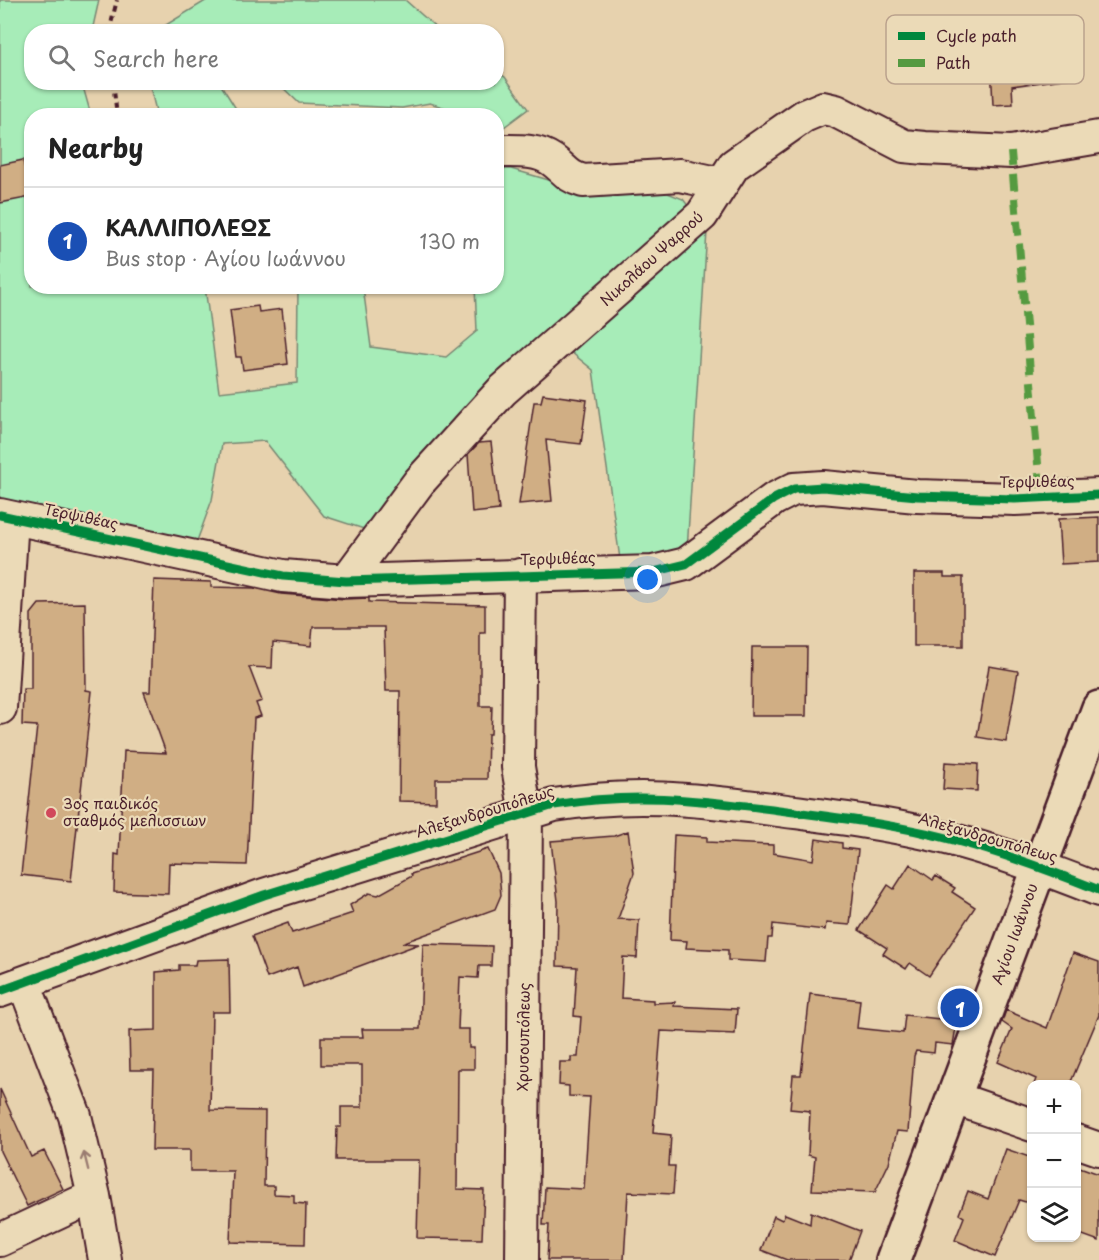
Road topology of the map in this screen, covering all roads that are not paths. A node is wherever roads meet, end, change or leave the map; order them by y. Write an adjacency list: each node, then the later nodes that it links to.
1 (1099, 137): 3 (street, Νικολάου Ψαρρού)
2 (504, 151): 3 (street)
3 (722, 184): 7 (street, Νικολάου Ψαρρού)
4 (1099, 495): 6 (street, Τερψιθέας)
5 (6, 516): 7 (street, Τερψιθέας); 8 (street)
6 (520, 575): 7 (street, Τερψιθέας); 10 (street, Χρυσουπόλεως)
7 (346, 581)
8 (0, 708)
9 (1099, 708): 11 (street, Αγίου Ιωάννου)
10 (526, 814): 11 (street, Αλεξανδρουπόλεως); 13 (street, Αλεξανδρουπόλεως); 21 (street, Χρυσουπόλεως)
11 (1040, 867): 12 (street, Αλεξανδρουπόλεως); 14 (street, Αγίου Ιωάννου)
12 (1099, 890)
13 (12, 987): 18 (street, one-way to 13)
14 (954, 1098): 15 (street); 22 (street, Αγίου Ιωάννου)
15 (1027, 1123)
16 (1081, 1142): 17 (street)
17 (1099, 1149)
18 (94, 1196): 19 (street); 20 (street)
19 (0, 1240)
20 (105, 1260)
21 (522, 1260)
22 (893, 1260)

